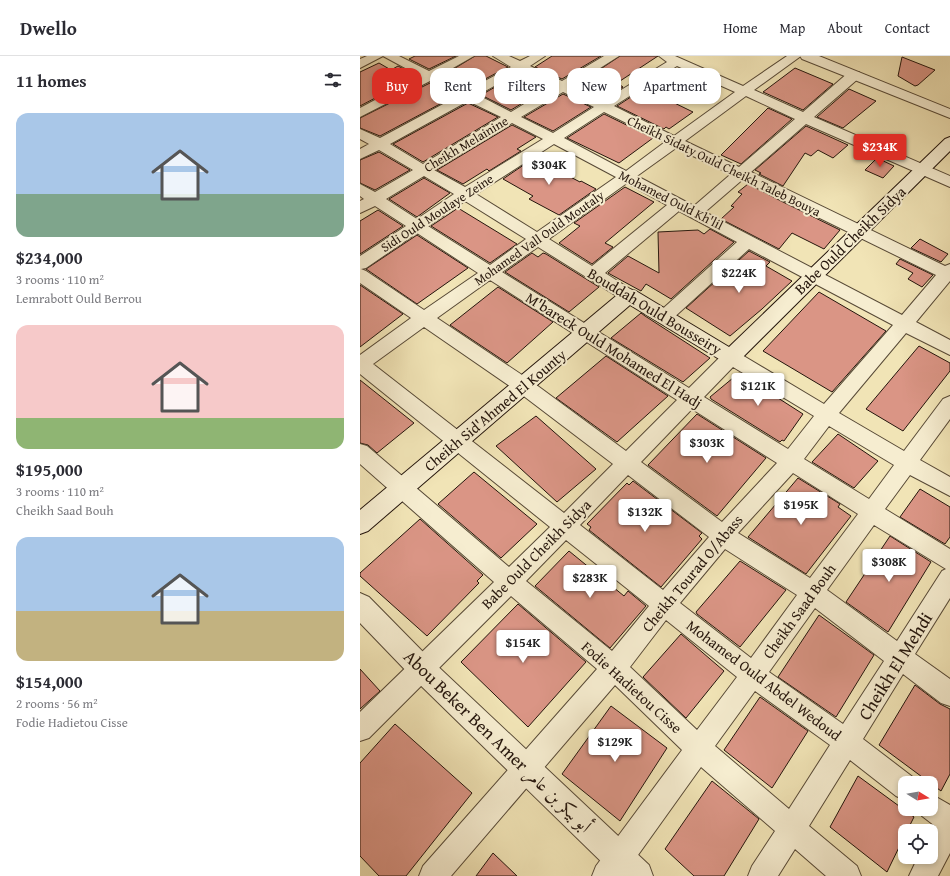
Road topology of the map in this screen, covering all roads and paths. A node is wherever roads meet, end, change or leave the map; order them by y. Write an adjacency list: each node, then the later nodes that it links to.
1 (377, 56): 10 (street)
2 (390, 56): 13 (street, Mohamed Ould Kh'lil)
3 (468, 56): 13 (street)
4 (499, 56): 11 (street, Cheikh Sidaty Ould Cheikh Taleb Bouya)
5 (539, 56): 11 (street)
6 (613, 56): 15 (street, Cheikh Melainine)
7 (795, 56): 16 (street, Mohamed Vall Ould Moutaly)
8 (807, 56): 12 (main road)
9 (671, 58): 16 (street); 19 (street, Sidi Ould Moulaye Zeine)
10 (360, 64)
11 (520, 66): 14 (street); 15 (street, Cheikh Sidaty Ould Cheikh Taleb Bouya)
12 (854, 75): 21 (main road); 23 (street)
13 (429, 76): 20 (street)
14 (486, 85)
15 (562, 87): 19 (street, Cheikh Sidaty Ould Cheikh Taleb Bouya); 22 (street, Cheikh Melainine)
16 (745, 90): 23 (street); 26 (street, Mohamed Vall Ould Moutaly)
17 (451, 104): 28 (street)
18 (485, 104): 22 (street, Mohamed Ould Kh'lil)
19 (604, 107): 25 (street, Sidi Ould Moulaye Zeine); 26 (street, Cheikh Sidaty Ould Cheikh Taleb Bouya)
20 (360, 113)
21 (950, 114)
22 (510, 117): 25 (street, Mohamed Ould Kh'lil); 30 (street, Cheikh Melainine)
23 (806, 118): 31 (street); 32 (street)
24 (360, 133): 28 (street, Bouddah Ould Bousseiry)
25 (553, 138): 33 (street, Mohamed Ould Kh'lil); 36 (street, Sidi Ould Moulaye Zeine)
26 (674, 141): 32 (street, Cheikh Sidaty Ould Cheikh Taleb Bouya); 33 (street, Mohamed Vall Ould Moutaly)
27 (950, 142): 31 (main road, Babe Ould Cheikh Sidya)
28 (379, 145): 29 (street); 30 (street, Bouddah Ould Bousseiry)
29 (360, 155)
30 (424, 169): 36 (street, Bouddah Ould Bousseiry); 37 (street, Cheikh Melainine)
31 (923, 170): 34 (street); 42 (main road, Babe Ould Cheikh Sidya)
32 (742, 174): 40 (street); 42 (street, Cheikh Sidaty Ould Cheikh Taleb Bouya)
33 (626, 178): 38 (street, Mohamed Ould Kh'lil); 43 (street, Mohamed Vall Ould Moutaly)
34 (950, 182)
35 (360, 189): 37 (street, M'bareck Ould Mohamed El Hadj)
36 (465, 194): 41 (street, Sidi Ould Moulaye Zeine); 43 (street, Bouddah Ould Bousseiry)
37 (376, 198): 39 (street, Cheikh Melainine); 41 (street, M'bareck Ould Mohamed El Hadj)
38 (678, 204): 40 (street, Mohamed Ould Kh'lil); 48 (street)
39 (360, 208)
40 (696, 213): 44 (street, Mohamed Ould Kh'lil)
41 (419, 226): 45 (street, Sidi Ould Moulaye Zeine); 46 (street, M'bareck Ould Mohamed El Hadj)
42 (858, 231): 47 (street, Cheikh Sidaty Ould Cheikh Taleb Bouya); 50 (main road, Babe Ould Cheikh Sidya)
43 (538, 238): 46 (street, Mohamed Vall Ould Moutaly); 48 (street, Bouddah Ould Bousseiry)
44 (748, 241): 50 (street, Mohamed Ould Kh'lil); 52 (street)
45 (360, 264)
46 (489, 272): 53 (street, Mohamed Vall Ould Moutaly); 55 (street, M'bareck Ould Mohamed El Hadj)
47 (949, 273): 54 (street, Cheikh Tourad O/Abass)
48 (593, 274): 51 (street, Bouddah Ould Bousseiry)
49 (360, 275): 53 (street)
50 (813, 277): 54 (street, Mohamed Ould Kh'lil); 57 (main road, Babe Ould Cheikh Sidya)
51 (629, 296): 52 (main road, Bouddah Ould Bousseiry); 55 (main road, Cheikh Sid'Ahmed El Kounty)
52 (664, 316): 57 (main road, Bouddah Ould Bousseiry)
53 (424, 317): 58 (street, Mohamed Vall Ould Moutaly); 59 (street)
54 (904, 324): 56 (street, Mohamed Ould Kh'lil); 62 (street, Cheikh Tourad O/Abass)
55 (586, 333): 59 (main road, Cheikh Sid'Ahmed El Kounty); 60 (street, M'bareck Ould Mohamed El Hadj)
56 (950, 348)
57 (731, 357): 60 (street, Babe Ould Cheikh Sidya); 62 (street, Bouddah Ould Bousseiry)
58 (360, 364): 63 (street, Mohamed Ould Abdel Wedoud)
59 (524, 386): 63 (main road, Cheikh Sid'Ahmed El Kounty); 67 (street)
60 (690, 398): 65 (street, M'bareck Ould Mohamed El Hadj); 67 (street, Babe Ould Cheikh Sidya)
61 (950, 404): 66 (street, Cheikh Saad Bouh)
62 (826, 415): 65 (street, Cheikh Tourad O/Abass); 66 (street, Bouddah Ould Bousseiry)
63 (458, 441): 69 (main road, Cheikh Sid'Ahmed El Kounty); 72 (street, Mohamed Ould Abdel Wedoud)
64 (360, 452): 69 (street, Fodie Hadietou Cisse)
65 (790, 462): 70 (street, M'bareck Ould Mohamed El Hadj); 73 (street, Cheikh Tourad O/Abass)
66 (907, 463): 68 (street, Bouddah Ould Bousseiry); 70 (street, Cheikh Saad Bouh)
67 (627, 464): 72 (street, Babe Ould Cheikh Sidya); 73 (street)
68 (950, 487)
69 (401, 489): 71 (main road, Cheikh Sid'Ahmed El Kounty); 76 (street, Fodie Hadietou Cisse)
70 (872, 511): 74 (street, M'bareck Ould Mohamed El Hadj); 77 (street, Cheikh Saad Bouh)
71 (360, 524)
72 (565, 526): 76 (street, Babe Ould Cheikh Sidya); 79 (street, Mohamed Ould Abdel Wedoud)
73 (724, 536): 77 (street); 79 (street, Cheikh Tourad O/Abass)
74 (950, 561)
75 (950, 578): 80 (street, Cheikh El Mehdi)
76 (510, 582): 81 (street, Babe Ould Cheikh Sidya); 82 (street, Fodie Hadietou Cisse)
77 (812, 592): 80 (street); 83 (street, Cheikh Saad Bouh)
78 (360, 605): 81 (main road, Abou Beker Ben Amer أبو بيكر بن عامر)
79 (664, 605): 82 (street, Cheikh Tourad O/Abass); 83 (street, Mohamed Ould Abdel Wedoud)
80 (900, 658): 84 (street); 86 (street, Cheikh El Mehdi)
81 (421, 668): 85 (street, Babe Ould Cheikh Sidya); 88 (main road, Abou Beker Ben Amer أبو بيكر بن عامر)
82 (614, 668): 87 (street, Fodie Hadietou Cisse); 88 (street, Cheikh Tourad O/Abass)
83 (753, 674): 86 (street, Mohamed Ould Abdel Wedoud); 87 (street, Cheikh Saad Bouh)
84 (950, 694)
85 (360, 729)
86 (847, 742): 89 (street, Mohamed Ould Abdel Wedoud); 93 (street, Cheikh El Mehdi)
87 (699, 749): 93 (street, Fodie Hadietou Cisse); 94 (street, Cheikh Saad Bouh)
88 (526, 767): 94 (main road, Abou Beker Ben Amer أبو بيكر بن عامر); 95 (street, Cheikh Tourad O/Abass)
89 (898, 781)
90 (938, 812): 91 (street)
91 (950, 821)
92 (950, 825): 98 (street)
93 (792, 829): 96 (street, Cheikh El Mehdi); 97 (street, Fodie Hadietou Cisse)
94 (621, 870)
95 (433, 876)
96 (762, 876)
97 (847, 876)
98 (923, 876)

